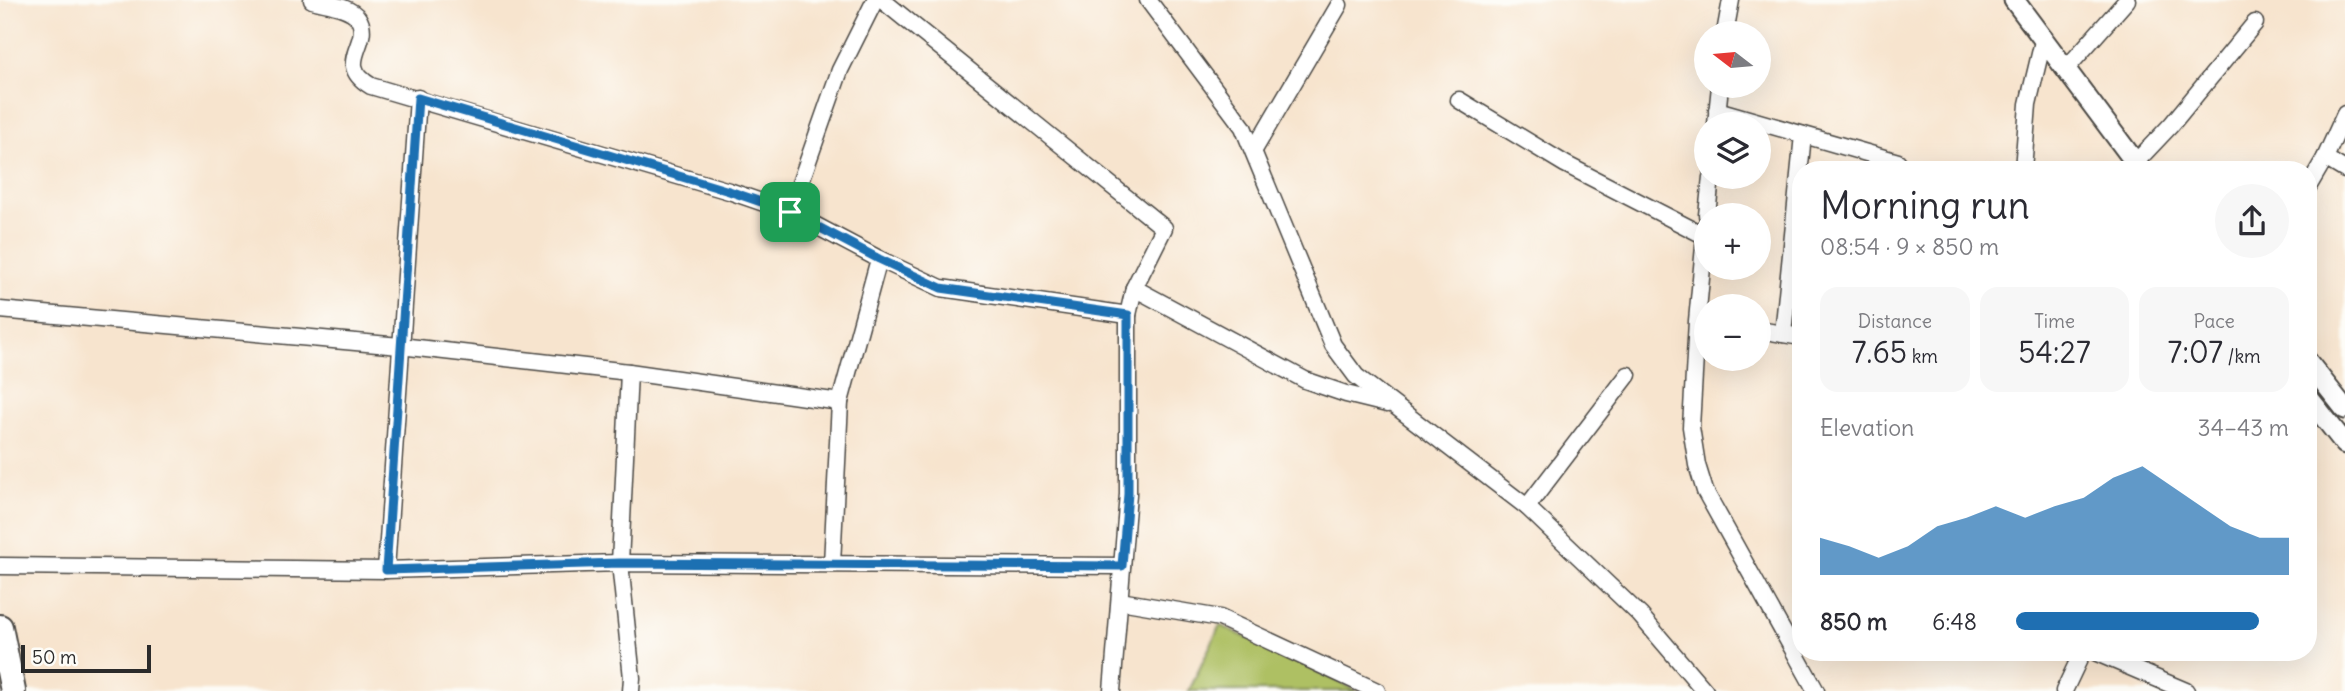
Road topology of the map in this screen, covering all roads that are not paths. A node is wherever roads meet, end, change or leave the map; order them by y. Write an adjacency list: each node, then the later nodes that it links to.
1 (312, 0): 13 (street)
2 (875, 0): 27 (street)
3 (882, 0): 31 (street)
4 (1148, 0): 18 (street)
5 (1731, 0): 9 (street)
6 (2014, 0): 11 (street)
7 (2127, 0): 12 (street)
8 (1339, 2): 18 (street)
9 (1727, 21)
10 (2255, 23): 24 (street)
11 (2044, 37): 12 (street); 22 (street)
12 (2065, 70): 23 (street)
13 (418, 98): 27 (street); 37 (street)
14 (1459, 100): 28 (street)
15 (2345, 114): 19 (street)
16 (1771, 128): 17 (street)
17 (1803, 135): 20 (street); 21 (street)
18 (1254, 150): 43 (street)
19 (2325, 158): 25 (street); 26 (street)
20 (1800, 161)
21 (1894, 161)
22 (2024, 161)
23 (2134, 161)
24 (2142, 161)
25 (2345, 170)
26 (2317, 172)
27 (790, 212): 30 (street)
28 (1694, 225)
29 (1792, 244): 35 (street)
30 (879, 259): 33 (street); 42 (street)
31 (1134, 288): 33 (street); 43 (street)
32 (0, 310): 37 (street)
33 (1128, 315): 51 (street)
34 (1771, 332): 35 (street)
35 (1783, 334): 36 (street)
36 (1792, 336)
37 (400, 346): 39 (street); 52 (street)
38 (1697, 371): 55 (street)
39 (629, 372): 42 (street); 48 (street)
40 (2317, 373): 45 (street)
41 (1628, 375): 47 (street)
42 (840, 402): 49 (street)
43 (1395, 406): 47 (street)
44 (2317, 408): 46 (street)
45 (2345, 408)
46 (2345, 444)
47 (1527, 507): 64 (street)
48 (620, 563): 49 (street); 52 (street); 61 (street)
49 (832, 564): 51 (street)
50 (0, 566): 52 (street)
51 (1122, 566): 53 (street)
52 (386, 570)
53 (1120, 601): 62 (street); 63 (street)
54 (0, 627): 60 (main road)
55 (1792, 648)
56 (1799, 661): 65 (street)
57 (2075, 661): 66 (street)
58 (2077, 661): 67 (street)
59 (2116, 661): 68 (street)
60 (13, 691)
61 (631, 691)
62 (1112, 691)
63 (1377, 691)
64 (1705, 691)
65 (1816, 691)
66 (2064, 691)
67 (2077, 691)
68 (2186, 691)

